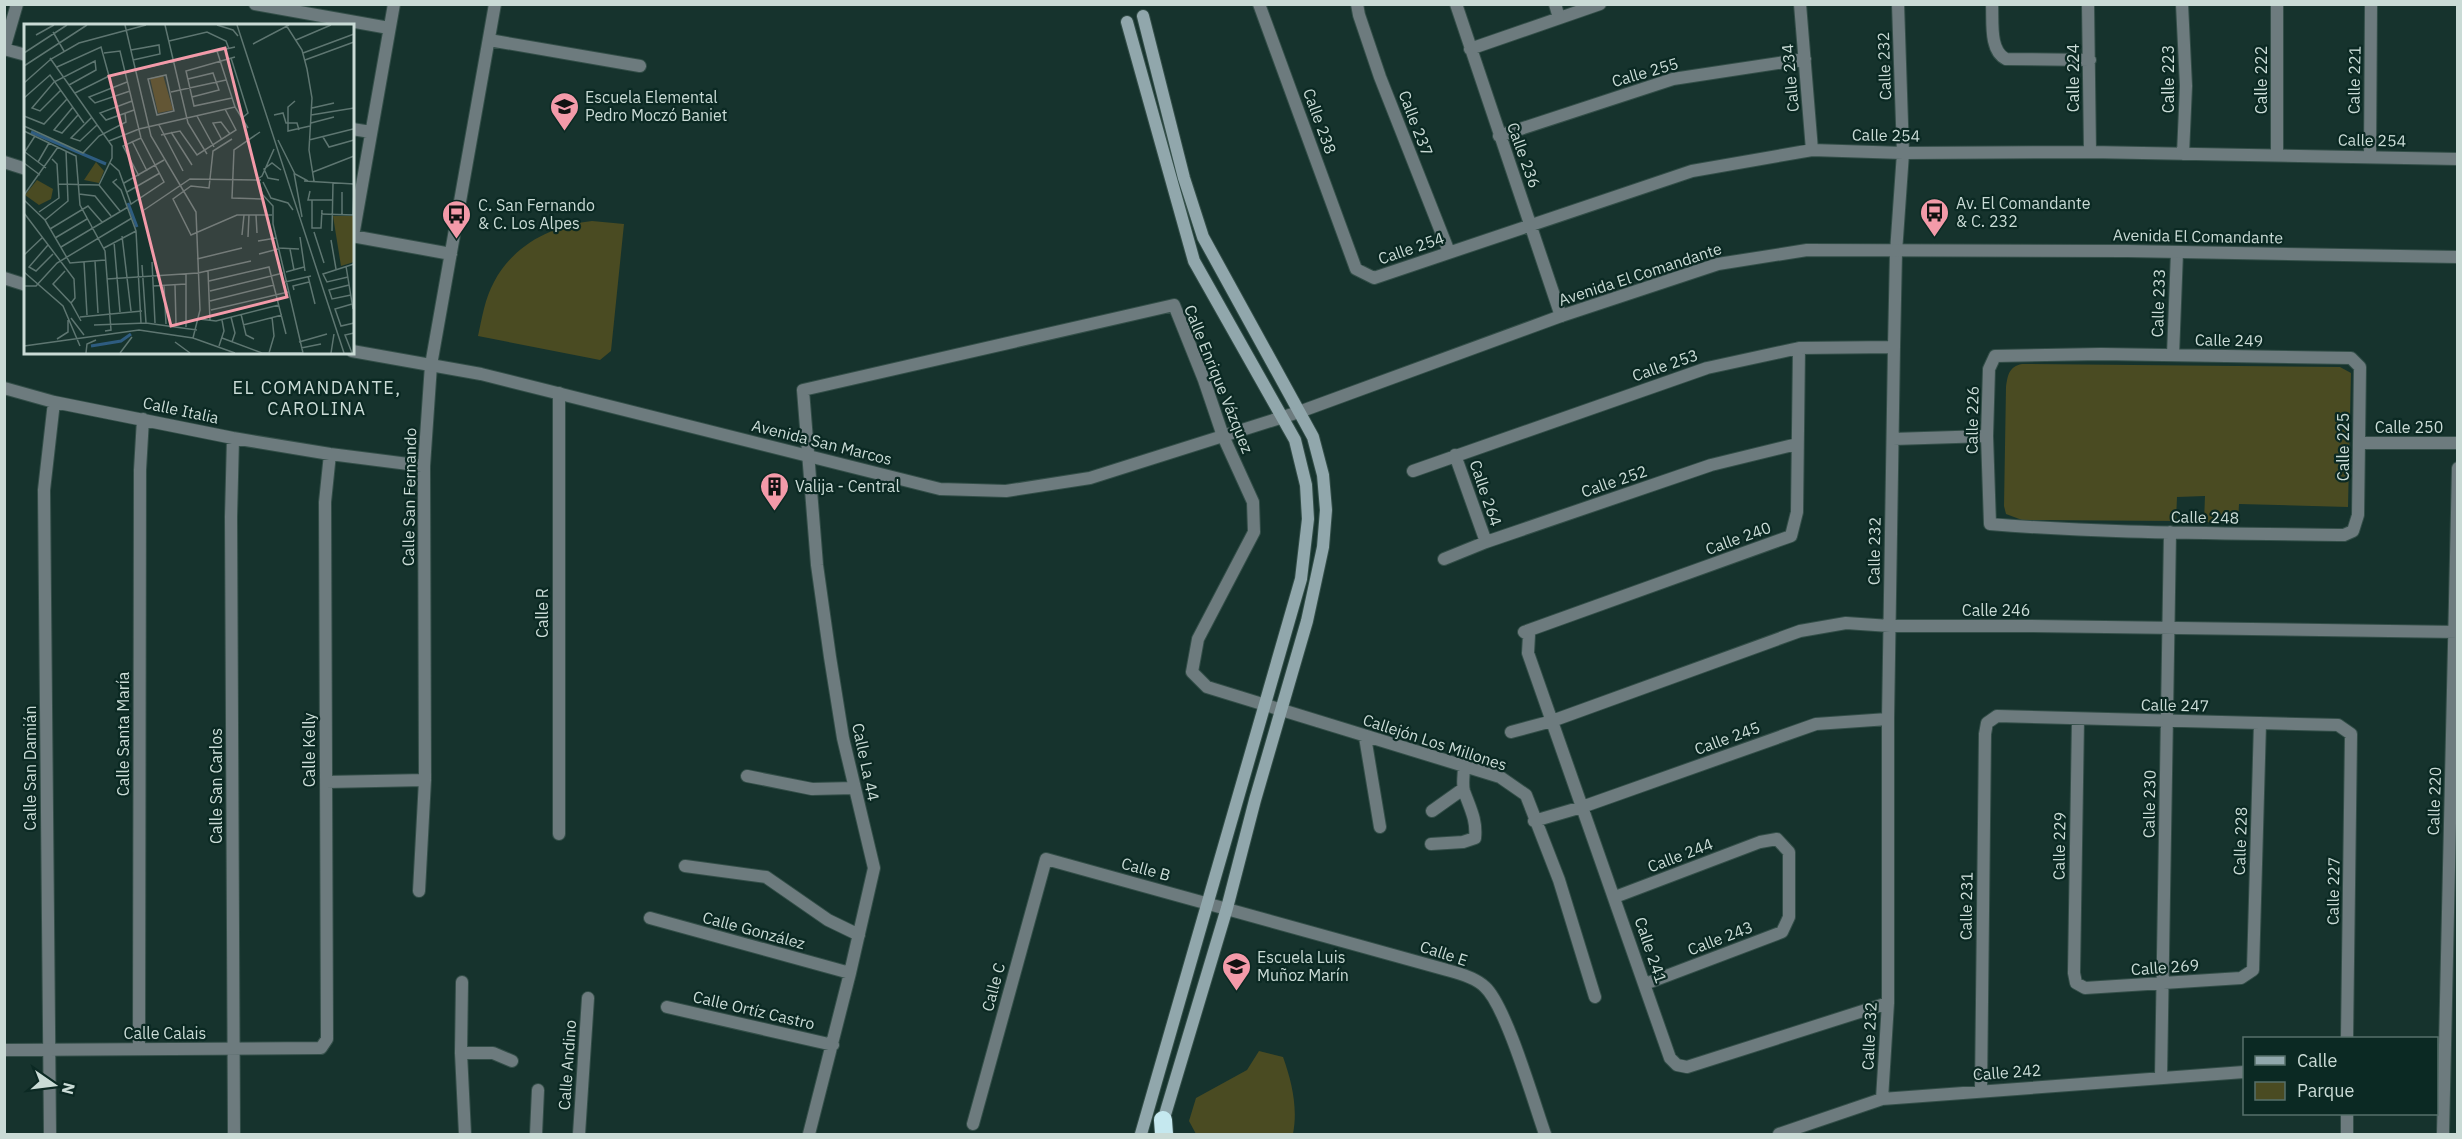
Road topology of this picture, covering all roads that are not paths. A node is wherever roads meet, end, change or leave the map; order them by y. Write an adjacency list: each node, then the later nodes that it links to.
1 (17, 4): 23 (street)
2 (255, 4): 21 (street)
3 (394, 4): 21 (street)
4 (495, 4): 22 (street, Calle San Fernando)
5 (1259, 4): 44 (street, Calle 238)
6 (1357, 4): 45 (street, Calle 237)
7 (1456, 4): 24 (street, Calle 236)
8 (1555, 4): 19 (street)
9 (1600, 4): 17 (street)
10 (1800, 4): 26 (street, Calle 234)
11 (1898, 4): 34 (street, Calle 232)
12 (1992, 4): 27 (street)
13 (2088, 4): 27 (street, Calle 224)
14 (2182, 4): 35 (street, Calle 223)
15 (2277, 4): 36 (street, Calle 222)
16 (2371, 4): 37 (street, Calle 221)
17 (1578, 8): 19 (street)
18 (1143, 16): 20 (street); 64 (main road)
19 (1559, 18): 24 (street)
20 (1127, 22): 65 (main road)
21 (389, 28): 30 (street)
22 (489, 40): 28 (street); 48 (street, Calle San Fernando)
23 (4, 49): 25 (street)
24 (1470, 49): 31 (street, Calle 236)
25 (24, 54)
26 (1805, 59): 31 (street, Calle 255); 32 (street, Calle 234)
27 (2090, 60): 33 (street, Calle 224)
28 (640, 66)
29 (354, 129): 30 (street)
30 (371, 132): 42 (street)
31 (1499, 136): 41 (street, Calle 236)
32 (1812, 150): 34 (street, Calle 254); 41 (street, Calle 254)
33 (2090, 152): 34 (street, Calle 254); 35 (street, Calle 254)
34 (1903, 153): 46 (street, Calle 232)
35 (2183, 154): 36 (street, Calle 254)
36 (2277, 155): 37 (street, Calle 254)
37 (2370, 157): 38 (street, Calle 254)
38 (2457, 159)
39 (4, 162): 40 (street)
40 (24, 168)
41 (1531, 225): 45 (street, Calle 254); 52 (street, Calle 236)
42 (354, 230)
43 (354, 236): 48 (street)
44 (1350, 250): 45 (street, Calle 254)
45 (1449, 252)
46 (1896, 252): 47 (street, Avenida El Comandante); 52 (street, Avenida El Comandante); 53 (street, Calle 232)
47 (2177, 252): 49 (street, Avenida El Comandante); 57 (street, Calle 233)
48 (451, 254): 59 (street, Calle San Fernando)
49 (2457, 257)
50 (4, 278): 51 (street)
51 (24, 284)
52 (1561, 316): 64 (street, Avenida El Comandante)
53 (1894, 347): 54 (street, Calle 253); 70 (street, Calle 232)
54 (1799, 348): 72 (street, Calle 240); 75 (street, Calle 253)
55 (354, 351): 59 (street, Avenida San Marcos)
56 (2101, 354): 57 (street, Calle 249); 68 (street, Calle 226)
57 (2173, 355): 58 (street, Calle 249)
58 (2356, 362): 73 (street, Calle 225)
59 (431, 365): 62 (street, Avenida San Marcos); 77 (street, Calle San Fernando)
60 (4, 388): 63 (street, Calle Italia)
61 (803, 390): 67 (street, Calle Enrique Vázquez); 76 (street, Calle La 44)
62 (559, 393): 76 (street, Avenida San Marcos); 110 (street, Calle R)
63 (54, 402): 66 (street, Calle Italia); 137 (street, Calle San Damián)
64 (1299, 412): 65 (street, Avenida El Comandante); 90 (main road)
65 (1281, 418): 67 (street, Avenida San Marcos); 89 (main road)
66 (143, 419): 69 (street, Calle Italia); 134 (street, Calle Santa María)
67 (1223, 436): 76 (street, Avenida San Marcos); 89 (street, Calle Enrique Vázquez)
68 (1987, 436): 70 (street); 80 (street, Calle 226)
69 (233, 438): 74 (street, Calle Italia); 136 (street, Calle San Carlos)
70 (1893, 439): 85 (street, Calle 232)
71 (2457, 443): 73 (street, Calle 250)
72 (1797, 444): 83 (street, Calle 252); 88 (street, Calle 240)
73 (2360, 444): 81 (street, Calle 225)
74 (330, 454): 77 (street, Calle Italia); 103 (street, Calle Kelly)
75 (1455, 455): 79 (street); 83 (street, Calle 264)
76 (810, 456): 104 (street, Calle La 44)
77 (424, 466): 102 (street, Calle San Fernando)
78 (2457, 468): 87 (street, Calle 220)
79 (1413, 471)
80 (2056, 530): 82 (street, Calle 248)
81 (2353, 531): 82 (street, Calle 248)
82 (2170, 532): 86 (street, Calle 230)
83 (1486, 542): 84 (street, Calle 252)
84 (1444, 558)
85 (1890, 626): 86 (street, Calle 246); 91 (street, Calle 232); 93 (street, Calle 246)
86 (2168, 629): 87 (street, Calle 246); 94 (street, Calle 230)
87 (2456, 632): 140 (street, Calle 220)
88 (1529, 635): 93 (street, Calle 241)
89 (1264, 706): 90 (street, Callejón Los Millones); 116 (main road)
90 (1282, 709): 98 (street, Callejón Los Millones); 117 (main road)
91 (1887, 719): 106 (street, Calle 245); 129 (street, Calle 232)
92 (2078, 719): 94 (street, Calle 247); 95 (street, Calle 247); 123 (street, Calle 229)
93 (1552, 721): 97 (street, Calle 246); 106 (street, Calle 241)
94 (2167, 722): 96 (street, Calle 247); 126 (street, Calle 230)
95 (1987, 723): 144 (street, Calle 231)
96 (2260, 723): 99 (street, Calle 247); 121 (street, Calle 228)
97 (1510, 732)
98 (1365, 737): 100 (street, Callejón Los Millones); 109 (street)
99 (2351, 744): 131 (street, Calle 227)
100 (1464, 766): 105 (street); 108 (street, Callejón Los Millones)
101 (747, 776): 104 (street)
102 (424, 780): 103 (street); 114 (street, Calle San Fernando)
103 (326, 782): 133 (street, Calle Kelly)
104 (854, 788): 119 (street, Calle La 44)
105 (1463, 789): 107 (street); 111 (street)
106 (1582, 807): 108 (street, Calle 245); 115 (street, Calle 241)
107 (1432, 812)
108 (1534, 821): 127 (street, Callejón Los Millones)
109 (1380, 827)
110 (559, 834)
111 (1431, 844)
112 (1046, 859): 116 (street, Calle B); 147 (street, Calle C)
113 (685, 866): 119 (street)
114 (419, 891)
115 (1615, 897): 120 (street, Calle 244); 125 (street, Calle 241)
116 (1207, 903): 117 (street, Calle B); 155 (main road)
117 (1232, 910): 148 (main road); 156 (street, Calle E)
118 (650, 918): 122 (street, Calle González)
119 (859, 934): 122 (street, Calle La 44)
120 (1774, 935): 125 (street, Calle 243)
121 (2253, 959): 126 (street, Calle 269)
122 (850, 973): 132 (street, Calle La 44)
123 (2074, 973): 126 (street, Calle 269)
124 (462, 982): 138 (street)
125 (1645, 984): 129 (street, Calle 241)
126 (2162, 984): 142 (street, Calle 230)
127 (1595, 997)
128 (588, 998): 153 (street, Calle Andino)
129 (1888, 1003): 145 (street, Calle 232)
130 (667, 1007): 132 (street, Calle Ortíz Castro)
131 (2347, 1037)
132 (832, 1045): 154 (street, Calle La 44)
133 (325, 1046): 136 (street, Calle Calais)
134 (139, 1049): 136 (street, Calle Calais); 137 (street, Calle Calais)
135 (4, 1050): 137 (street, Calle Calais)
136 (234, 1050): 150 (street, Calle San Carlos)
137 (49, 1051): 149 (street, Calle San Damián)
138 (461, 1053): 139 (street); 151 (street)
139 (512, 1061)
140 (2440, 1061): 159 (street, Calle 220)
141 (2243, 1072): 142 (street, Calle 242)
142 (2161, 1077): 144 (street, Calle 242)
143 (538, 1090): 152 (street)
144 (1981, 1090): 145 (street, Calle 242)
145 (1882, 1098): 157 (street, Calle 242)
146 (2347, 1115): 158 (street)
147 (973, 1124)
148 (1162, 1130)
149 (51, 1134)
150 (234, 1134)
151 (465, 1134)
152 (536, 1134)
153 (579, 1134)
154 (809, 1134)
155 (1141, 1134)
156 (1545, 1134)
157 (1779, 1134)
158 (2347, 1134)
159 (2443, 1134)

